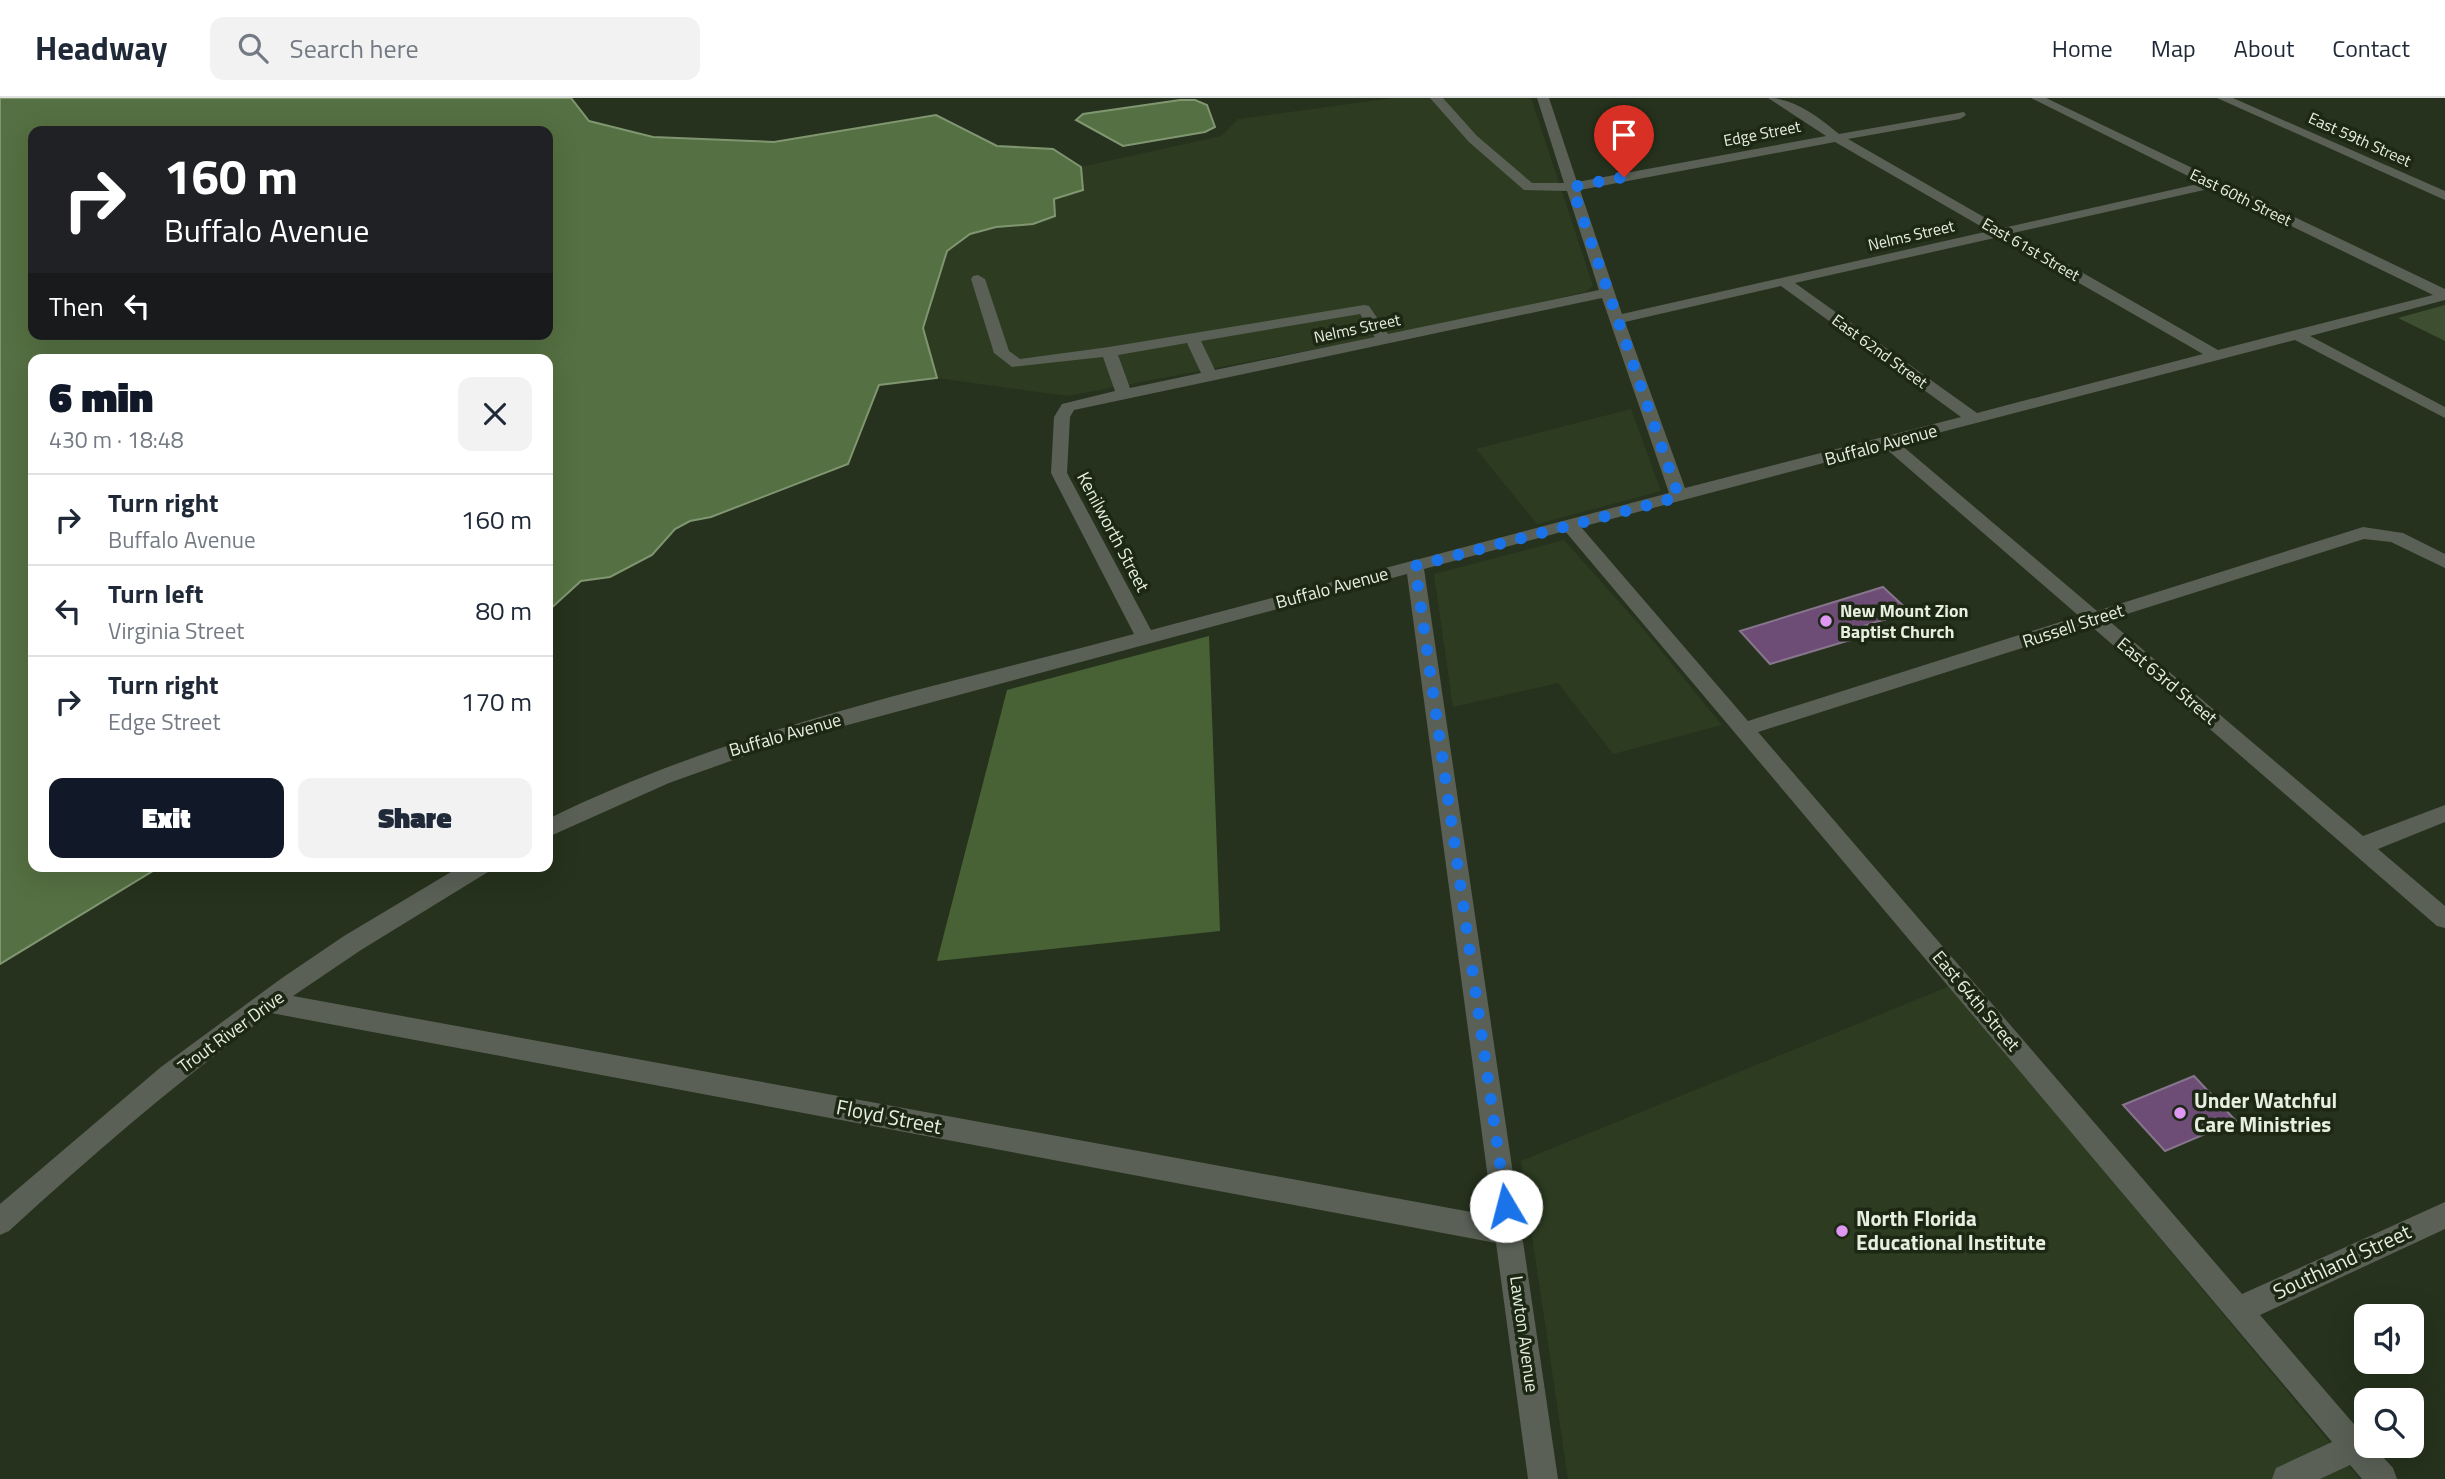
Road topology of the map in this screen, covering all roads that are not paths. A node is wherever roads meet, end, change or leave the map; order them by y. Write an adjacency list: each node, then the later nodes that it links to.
1 (1436, 98): 9 (street, Edge Street)
2 (1543, 98): 9 (street)
3 (1774, 98): 7 (street, East 61st Street)
4 (2037, 98): 8 (street, East 60th Street)
5 (2223, 98): 10 (street, East 59th Street)
6 (1960, 115): 7 (street, Edge Street)
7 (1835, 137): 9 (street, Edge Street); 11 (street, East 61st Street)
8 (2213, 184): 11 (street, Nelms Street); 15 (street, East 60th Street)
9 (1572, 187): 14 (street)
10 (2445, 196)
11 (2002, 232): 13 (street, Nelms Street); 21 (street, East 61st Street)
12 (978, 279): 20 (street)
13 (1785, 282): 16 (street, Nelms Street); 25 (street, East 62nd Street)
14 (1607, 293): 16 (street); 19 (street, Nelms Street)
15 (2445, 296): 17 (street, Buffalo Avenue)
16 (1617, 319): 27 (street)
17 (2297, 335): 21 (street, Buffalo Avenue); 24 (street)
18 (1192, 338): 19 (street); 20 (street); 22 (street)
19 (1385, 340): 22 (street, Nelms Street)
20 (1109, 352): 23 (street)
21 (2217, 356): 25 (street, Buffalo Avenue)
22 (1203, 378): 23 (street, Kenilworth Street)
23 (1124, 394): 32 (street, Kenilworth Street)
24 (2445, 413)
25 (1976, 420): 26 (street, Buffalo Avenue)
26 (1889, 443): 27 (street, Buffalo Avenue); 31 (street, East 63rd Street)
27 (1679, 497): 28 (street, Buffalo Avenue)
28 (1569, 524): 30 (street, Buffalo Avenue); 33 (street, East 64th Street)
29 (2445, 562): 31 (street, Russell Street)
30 (1415, 566): 32 (street, Buffalo Avenue); 42 (street, Lawton Avenue)
31 (2094, 619): 33 (street, Russell Street); 36 (street, East 63rd Street)
32 (1145, 637): 35 (street, Buffalo Avenue)
33 (1745, 729): 43 (street, East 64th Street)
34 (2445, 813): 36 (street)
35 (553, 827)
36 (2361, 846): 38 (street, East 63rd Street)
37 (470, 872): 39 (street, Trout River Drive)
38 (2445, 919)
39 (269, 1002): 41 (street, Trout River Drive); 42 (street, Floyd Street)
40 (2445, 1215): 43 (street, Southland Street)
41 (0, 1222)
42 (1510, 1233): 47 (street, Lawton Avenue)
43 (2239, 1310): 44 (street, East 64th Street)
44 (2354, 1445)
45 (2354, 1448): 48 (street)
46 (2365, 1458): 49 (street, East 64th Street)
47 (1543, 1479)
48 (2287, 1479)
49 (2382, 1479)

